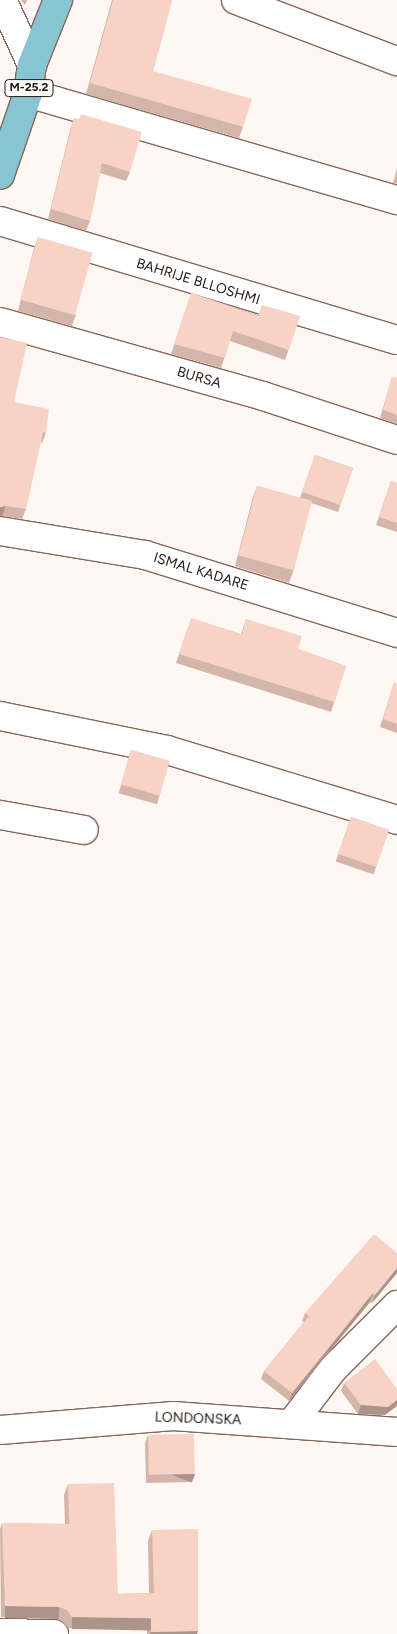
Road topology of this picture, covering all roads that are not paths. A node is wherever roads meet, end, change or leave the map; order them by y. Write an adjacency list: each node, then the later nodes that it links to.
1 (58, 0): 5 (main road, M-25.2)
2 (236, 0): 4 (street)
3 (4, 4): 5 (street)
4 (397, 61)
5 (32, 65): 6 (main road, M-25.2)
6 (28, 93): 7 (main road, M-25.2); 8 (street)
7 (0, 176)
8 (397, 200)
9 (0, 221): 11 (street, BAHRIJE BLLOSHMI)
10 (0, 322): 12 (street, BURSA)
11 (397, 340)
12 (397, 440)
13 (0, 531): 14 (street, ISMAL KADARE)
14 (397, 633)
15 (0, 716): 17 (street)
16 (0, 815): 18 (street)
17 (397, 820)
18 (84, 830)
19 (397, 1305): 20 (street)
20 (292, 1423): 21 (street, LONDONSKA); 22 (street, LONDONSKA)
21 (0, 1430)
22 (397, 1432)
23 (0, 1634): 24 (street)
24 (54, 1634)

